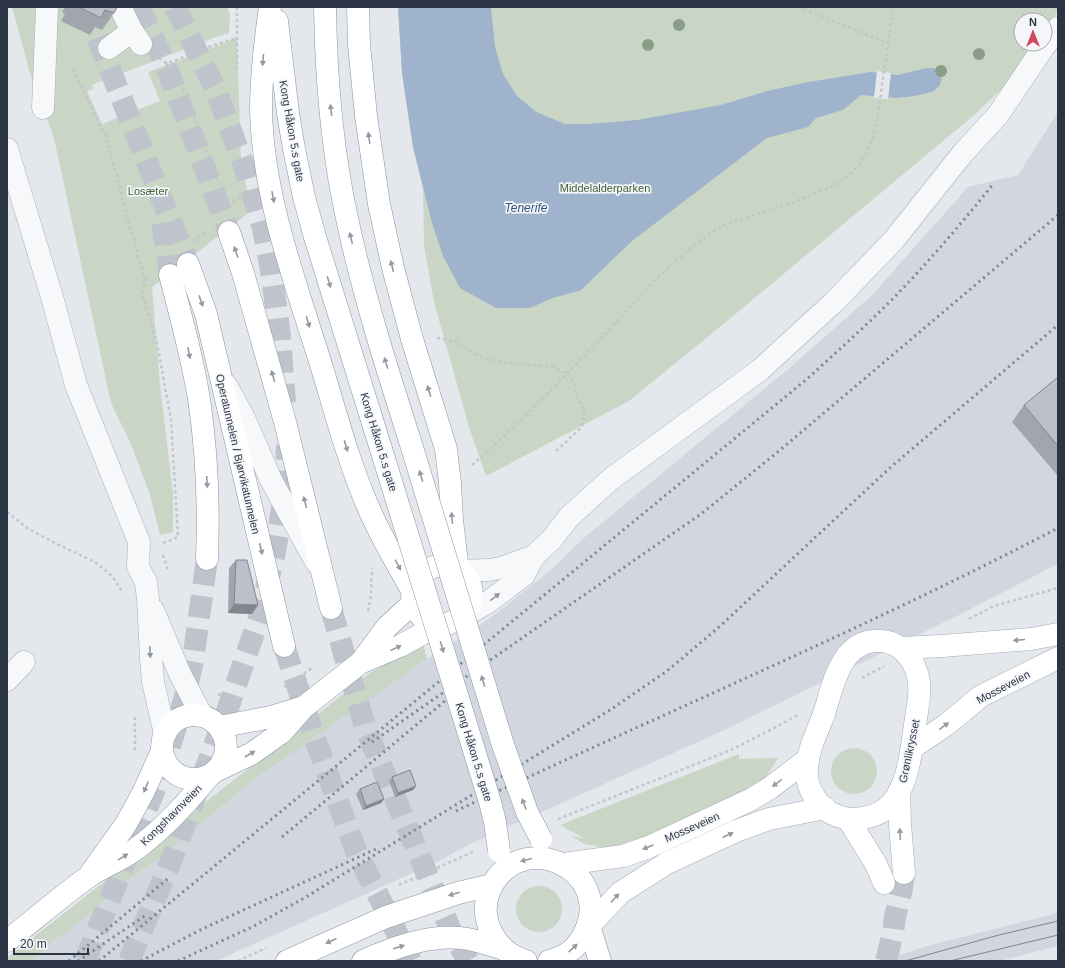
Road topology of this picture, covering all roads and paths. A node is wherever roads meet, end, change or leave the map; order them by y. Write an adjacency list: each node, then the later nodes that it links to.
1 (47, 7): 15 (street)
2 (120, 7): 10 (street)
3 (270, 7): 35 (main road, one-way to 35)
4 (275, 7): 66 (main road, Kong Håkon 5.s gate, one-way to 66, bridge)
5 (325, 7): 63 (main road, one-way to 5, bridge)
6 (358, 7): 32 (main road, one-way to 6)
7 (798, 7): 12 (path)
8 (893, 7): 12 (path)
9 (1058, 28): 29 (street)
10 (136, 37): 11 (path); 13 (street)
11 (237, 38)
12 (888, 43): 25 (path)
13 (109, 48)
14 (73, 69): 20 (path)
15 (43, 108)
16 (7, 149): 36 (street)
17 (248, 196): 18 (path)
18 (227, 204)
19 (229, 232): 33 (main road, one-way to 19)
20 (145, 281)
21 (434, 332): 22 (path)
22 (436, 338): 23 (path); 25 (path)
23 (438, 344)
24 (219, 372): 30 (main road, Operatunnelen / Bjørvikatunnelen); 33 (street); 42 (main road, Operatunnelen / Bjørvikatunnelen, one-way to 42)
25 (566, 373): 26 (path); 27 (path)
26 (555, 452)
27 (472, 455)
28 (7, 512): 34 (path)
29 (534, 556): 32 (street); 39 (street, one-way to 29)
30 (206, 559)
31 (372, 562): 38 (path)
32 (458, 570): 35 (main road); 39 (main road)
33 (321, 571): 37 (main road)
34 (125, 597)
35 (412, 597): 40 (main road); 46 (main road, Kongshavnveien)
36 (148, 599): 54 (street); 55 (street, one-way to 55)
37 (331, 608)
38 (367, 614)
39 (461, 617): 40 (main road)
40 (440, 624): 46 (main road, Kongshavnveien, one-way to 40)
41 (1058, 634): 43 (main road, one-way to 43, bridge)
42 (284, 646)
43 (907, 656): 56 (main road, Grønlikrysset); 58 (main road, Grønlikrysset, bridge)
44 (1058, 658): 56 (main road, Mosseveien, one-way to 44)
45 (24, 662): 48 (street)
46 (360, 663): 52 (main road, Kongshavnveien)
47 (315, 666): 49 (path)
48 (7, 680)
49 (279, 690)
50 (216, 693): 51 (path)
51 (234, 699)
52 (304, 707): 54 (main road, Kongshavnveien); 59 (main road, Kongshavnveien, one-way to 52)
53 (135, 710): 57 (path)
54 (210, 722): 55 (main road); 59 (main road)
55 (163, 743): 59 (main road); 65 (main road, Kongshavnveien, one-way to 65)
56 (912, 748): 60 (main road, Grønlikrysset)
57 (135, 752)
58 (808, 760): 61 (main road, Grønlikrysset); 63 (main road, Mosseveien, one-way to 63)
59 (212, 774): 65 (main road, Kongshavnveien, one-way to 59)
60 (899, 792): 62 (main road, Grønlikrysset); 64 (main road, one-way to 60)
61 (825, 808): 62 (main road, Grønlikrysset); 68 (main road, Mosseveien, one-way to 61)
62 (848, 819): 67 (main road)
63 (559, 862): 66 (main road, Mosseveien, one-way to 66); 68 (main road)
64 (904, 873)
65 (89, 876): 69 (main road, Kongshavnveien)
66 (496, 879): 70 (main road); 71 (main road, Mosseveien, one-way to 71)
67 (884, 883)
68 (588, 926): 74 (main road, one-way to 68); 75 (main road)
69 (7, 941)
70 (502, 948): 72 (main road, one-way to 70); 73 (main road)
71 (287, 961)
72 (363, 961)
73 (525, 961)
74 (549, 961)
75 (600, 961)

